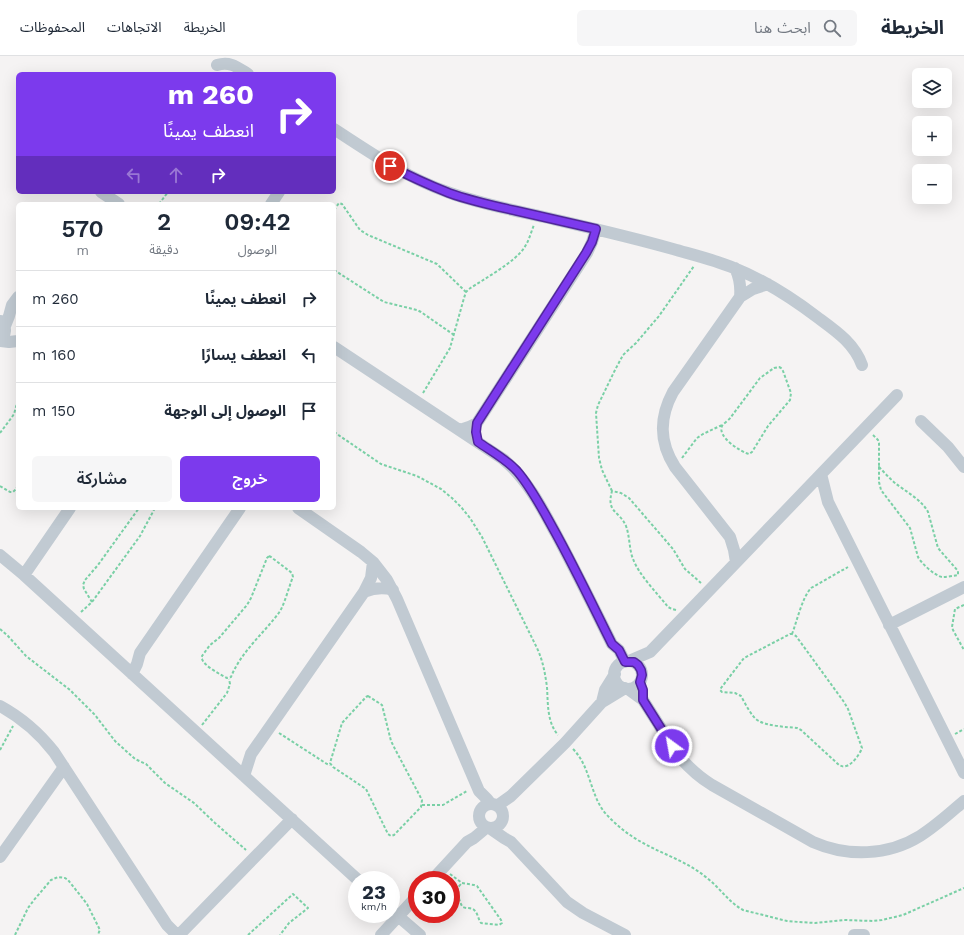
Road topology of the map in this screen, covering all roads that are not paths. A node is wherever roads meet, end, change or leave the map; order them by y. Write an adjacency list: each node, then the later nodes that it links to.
1 (217, 65): 2 (street)
2 (245, 72)
3 (336, 130): 6 (street)
4 (104, 194): 5 (street)
5 (116, 202)
6 (596, 229): 7 (street); 18 (street)
7 (735, 268): 8 (street); 9 (street)
8 (768, 284): 9 (street); 15 (street)
9 (740, 297): 28 (street)
10 (15, 301): 11 (street); 12 (street)
11 (0, 313)
12 (2, 332): 13 (street)
13 (16, 340)
14 (336, 348): 19 (street)
15 (862, 365)
16 (897, 395): 22 (street)
17 (921, 421): 21 (street)
18 (477, 423): 19 (street); 20 (street)
19 (460, 430): 20 (street)
20 (478, 442): 38 (street)
21 (964, 467)
22 (821, 474): 23 (street); 24 (street)
23 (805, 491): 24 (street); 29 (street)
24 (828, 502): 37 (street)
25 (69, 510): 33 (street)
26 (239, 510): 40 (street)
27 (301, 510): 31 (street)
28 (730, 537): 29 (street); 32 (street)
29 (754, 544): 32 (street)
30 (0, 555): 33 (street)
31 (373, 562): 35 (street); 36 (street)
32 (736, 562): 39 (street)
33 (24, 575): 42 (street)
34 (964, 587): 37 (street)
35 (393, 590): 36 (street); 55 (street)
36 (364, 592): 50 (street)
37 (889, 625): 53 (street)
38 (612, 644): 41 (street); 43 (street)
39 (650, 652): 41 (street); 45 (street)
40 (140, 653): 42 (street); 44 (street)
41 (627, 661): 43 (street); 45 (street)
42 (119, 662): 44 (street)
43 (615, 672): 46 (street); 48 (street)
44 (132, 674): 51 (street)
45 (641, 678): 46 (street); 47 (street)
46 (627, 688): 47 (street); 48 (street)
47 (643, 700): 56 (street)
48 (602, 702): 57 (street)
49 (0, 706): 52 (street)
50 (251, 754): 51 (street); 54 (street)
51 (229, 762): 54 (street)
52 (64, 767): 61 (street); 66 (street)
53 (964, 773)
54 (244, 776): 58 (street)
55 (478, 788): 57 (street); 59 (street)
56 (964, 801)
57 (498, 811): 59 (street); 59 (street); 60 (street)
58 (292, 819): 62 (street); 66 (street)
59 (484, 822): 60 (street); 63 (street)
60 (511, 842): 69 (street)
61 (0, 857)
62 (348, 871)
63 (440, 871)
64 (400, 918): 68 (street)
65 (388, 923): 67 (street)
66 (178, 935)
67 (381, 935)
68 (420, 935)
69 (625, 935)
70 (854, 935): 71 (street)
71 (864, 935)

